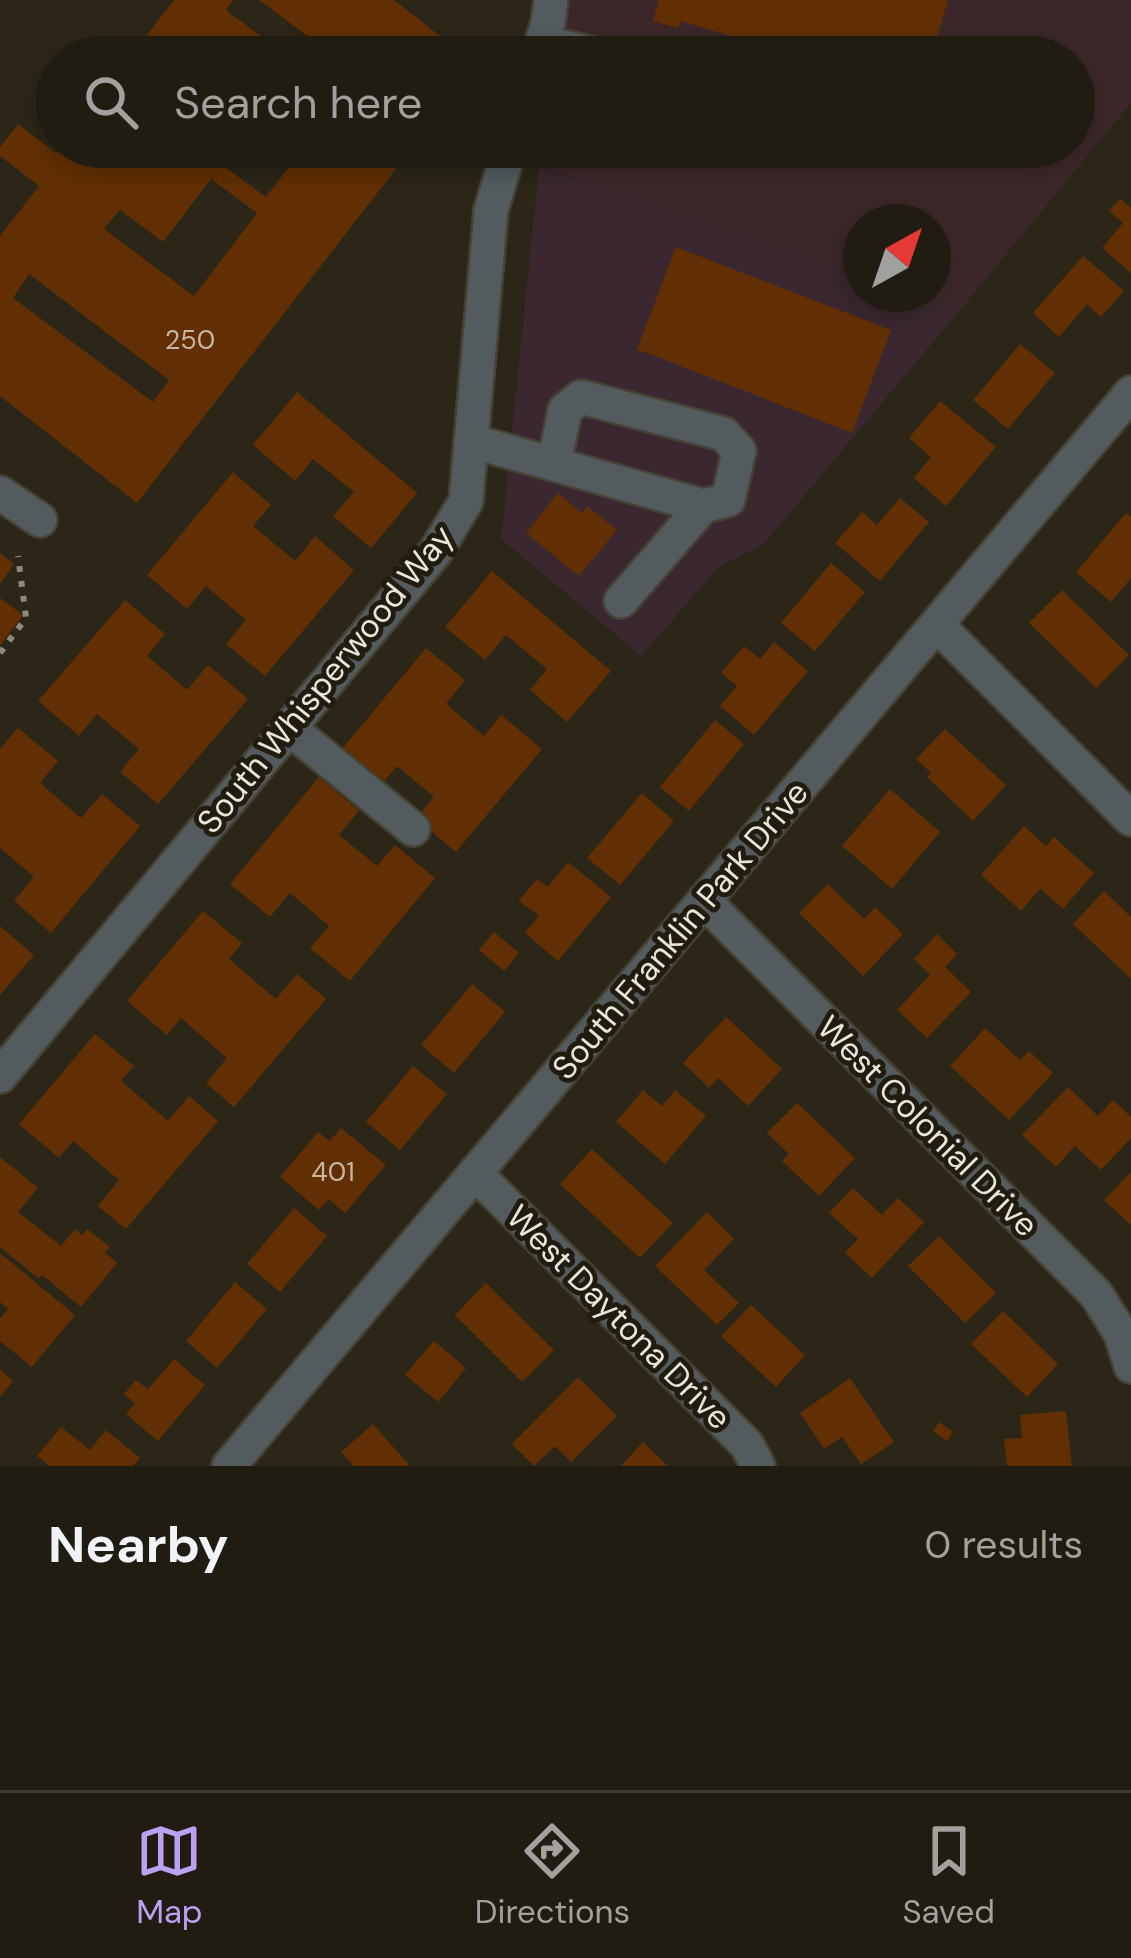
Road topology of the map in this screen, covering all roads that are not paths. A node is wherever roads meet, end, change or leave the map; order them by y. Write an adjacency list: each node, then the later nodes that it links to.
1 (551, 0): 2 (street)
2 (543, 36)
3 (504, 168): 5 (street, South Whisperwood Way)
4 (1131, 393): 11 (street, South Franklin Park Drive)
5 (471, 441): 6 (street); 12 (street, South Whisperwood Way)
6 (554, 464): 8 (street); 8 (street)
7 (0, 493): 9 (street)
8 (703, 506): 10 (street)
9 (40, 520)
10 (621, 601)
11 (937, 625): 13 (street); 15 (street, South Franklin Park Drive)
12 (289, 728): 14 (street); 16 (street, South Whisperwood Way)
13 (1131, 819)
14 (413, 829)
15 (704, 901): 17 (street, South Franklin Park Drive); 18 (street, West Colonial Drive)
16 (0, 1076)
17 (475, 1173): 19 (street, South Franklin Park Drive); 20 (street, West Daytona Drive)
18 (1131, 1366)
19 (243, 1461)
20 (758, 1466)

